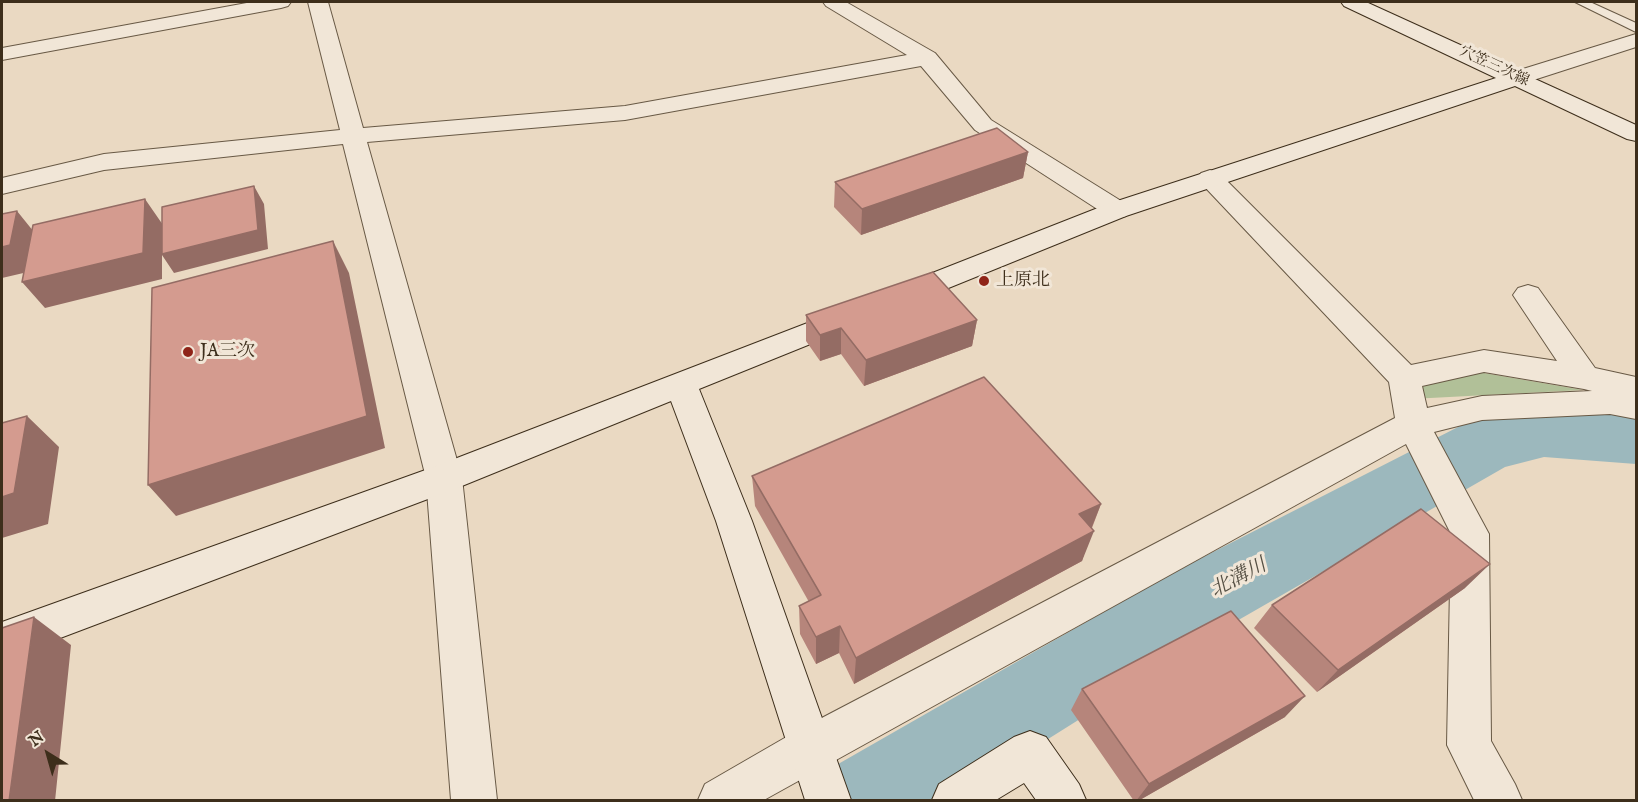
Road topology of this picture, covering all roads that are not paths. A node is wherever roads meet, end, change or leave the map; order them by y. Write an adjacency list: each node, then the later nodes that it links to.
1 (281, 2): 8 (street)
2 (318, 2): 12 (street)
3 (833, 2): 9 (street)
4 (1351, 2): 10 (street, 穴笠三次線)
5 (1581, 2): 6 (lane)
6 (1636, 28)
7 (1636, 40): 10 (street)
8 (2, 54)
9 (927, 58): 12 (street); 15 (street)
10 (1518, 78): 11 (street, 穴笠三次線); 13 (street)
11 (1636, 134)
12 (353, 136): 14 (street); 23 (street)
13 (1210, 178): 15 (street); 18 (street)
14 (2, 186)
15 (1117, 210): 19 (street)
16 (1527, 294): 17 (street)
17 (1584, 377): 18 (street); 20 (street)
18 (1404, 378): 22 (street)
19 (681, 384): 23 (street); 25 (street)
20 (1636, 389)
21 (1636, 408): 22 (street)
22 (1413, 424): 25 (street); 31 (street)
23 (444, 478): 24 (street); 26 (street)
24 (2, 641)
25 (811, 748): 27 (street); 28 (street)
26 (474, 801)
27 (722, 801)
28 (828, 801)
29 (955, 801): 30 (street)
30 (1063, 801)
31 (1499, 801)

